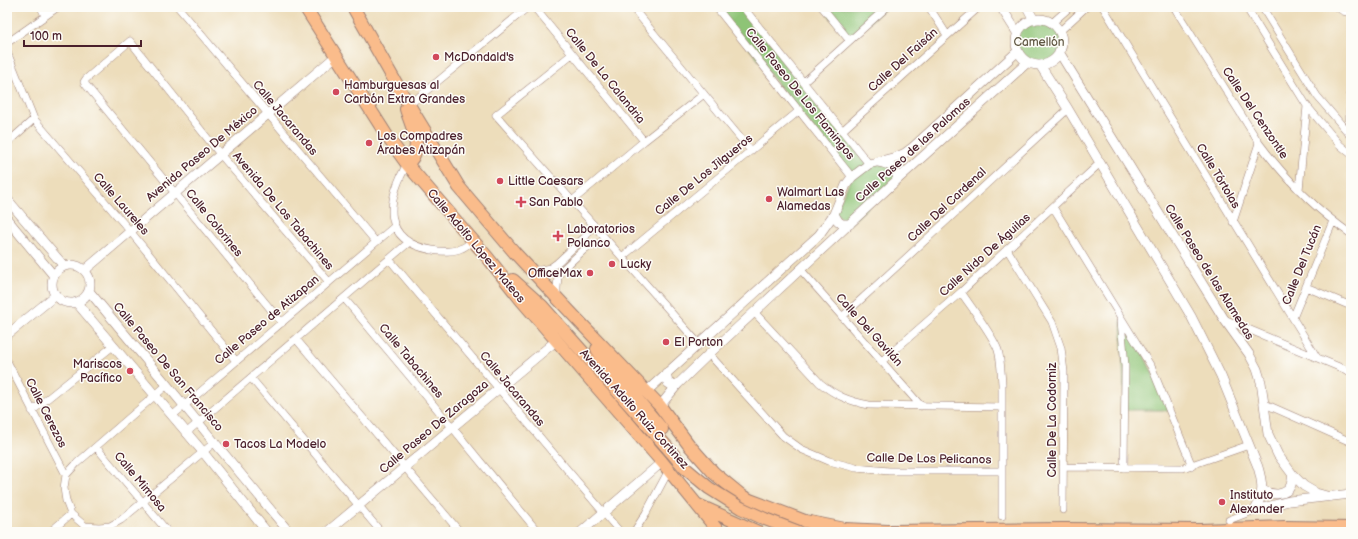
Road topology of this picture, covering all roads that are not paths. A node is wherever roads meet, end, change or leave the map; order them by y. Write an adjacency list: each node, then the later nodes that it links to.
1 (41, 7): 25 (street)
2 (58, 7): 25 (street)
3 (178, 7): 49 (street, Calle Jacarandas)
4 (305, 7): 38 (main road, Calle Adolfo López Mateos)
5 (353, 7): 43 (main road, Calle Adolfo López Mateos)
6 (528, 7): 45 (street)
7 (534, 7): 37 (street, Calle De La Calandria)
8 (632, 7): 44 (street)
9 (716, 7): 48 (street, Calle Paseo De Los Flamingos)
10 (742, 7): 42 (street, Calle Paseo De Los Flamingos)
11 (822, 7): 31 (street)
12 (887, 7): 31 (street)
13 (929, 7): 30 (street)
14 (979, 7): 30 (street, Calle Del Faisán)
15 (1001, 7): 29 (street)
16 (1026, 7): 26 (street)
17 (1070, 7): 27 (street)
18 (1086, 7): 28 (street)
19 (1102, 7): 72 (street, Calle Tórtolas)
20 (1174, 7): 55 (street, Calle Del Cenzontle)
21 (1246, 7): 46 (street)
22 (1262, 7): 52 (street)
23 (1338, 7): 24 (street)
24 (1351, 13)
25 (45, 16): 33 (street)
26 (1034, 20): 27 (street); 29 (street)
27 (1052, 24): 28 (street)
28 (1060, 32): 36 (street)
29 (1018, 34): 34 (street)
30 (947, 35): 51 (street, Calle Del Faisán)
31 (849, 40): 42 (street)
32 (130, 41): 57 (street, Avenida De Los Tabachines); 65 (street, Calle Colorines)
33 (7, 43)
34 (1018, 51): 39 (street); 59 (street, Calle Paseo de las Palomas)
35 (7, 52): 50 (street, Calle Laureles)
36 (1059, 52): 40 (street); 107 (street, Calle Paseo de las Alamedas)
37 (572, 54): 53 (street, Calle De La Calandria); 67 (street)
38 (336, 56): 49 (street, Avenida Paseo De México); 61 (main road, Calle Adolfo López Mateos)
39 (1028, 62): 40 (street); 63 (street, Calle Paseo de las Palomas)
40 (1040, 65): 47 (street)
41 (1351, 80): 52 (street)
42 (804, 82): 51 (street, Calle Paseo De Los Flamingos)
43 (401, 92): 45 (main road, Calle Adolfo López Mateos); 61 (main road)
44 (704, 94): 53 (street); 56 (street)
45 (410, 105): 89 (main road, Calle Adolfo López Mateos)
46 (1307, 106): 58 (street); 64 (street)
47 (1068, 108): 60 (street); 104 (street, Calle Del Cardenal)
48 (800, 110): 56 (street, Calle De Los Jilgueros); 62 (street, Calle Paseo De Los Flamingos)
49 (267, 114): 57 (street, Avenida Paseo De México); 80 (street, Calle Jacarandas)
50 (34, 119): 54 (street); 76 (street, Calle Laureles)
51 (842, 131): 59 (street, Calle Paseo De Los Flamingos)
52 (1350, 135)
53 (644, 141): 67 (street)
54 (7, 143)
55 (1259, 144): 64 (street, Calle Del Cenzontle); 72 (street)
56 (751, 151): 83 (street, Calle De Los Jilgueros)
57 (220, 154): 65 (street, Avenida Paseo De México); 93 (street, Avenida De Los Tabachines)
58 (1351, 154)
59 (873, 163): 62 (street, Calle Paseo de las Palomas); 63 (street)
60 (1100, 163): 68 (street, Calle Nido De Águilas); 139 (street)
61 (407, 164): 75 (street); 78 (main road, Calle Adolfo López Mateos)
62 (852, 177): 69 (street, Calle Paseo de las Palomas)
63 (898, 179): 74 (street, Calle Paseo de las Palomas)
64 (1299, 190): 71 (street, Calle Del Cenzontle)
65 (176, 192): 76 (street, Avenida Paseo De México); 108 (street, Calle Colorines)
66 (7, 199): 86 (street)
67 (572, 201): 73 (street)
68 (1053, 207): 82 (street, Calle Nido De Águilas); 106 (street)
69 (834, 214): 74 (street); 112 (street, Calle Paseo de las Palomas)
70 (7, 219): 91 (street)
71 (1333, 221): 77 (street, Calle Del Cenzontle); 94 (street, Calle Del Tucán)
72 (1232, 222): 105 (street, Calle Tórtolas)
73 (593, 224): 79 (street); 87 (street)
74 (850, 224): 90 (street, Calle Paseo de las Palomas)
75 (395, 226): 80 (street, Calle Paseo de Atizapan); 81 (street)
76 (130, 231): 88 (street, Avenida Paseo De México); 117 (street, Calle Laureles)
77 (1351, 234)
78 (472, 240): 81 (street); 84 (main road, Calle Adolfo López Mateos)
79 (608, 240): 83 (street); 92 (street)
80 (376, 242): 93 (street, Calle Paseo de Atizapan)
81 (408, 243): 85 (street)
82 (1007, 249): 96 (street, Calle Nido De Águilas); 145 (street, Calle De La Codorniz)
83 (622, 257): 112 (street)
84 (488, 258): 111 (main road, Calle Adolfo López Mateos); 181 (main road, Avenida Adolfo Ruiz Cortinez, bridge)
85 (389, 260): 98 (street); 124 (street, Calle Jacarandas)
86 (64, 266): 88 (street); 91 (street)
87 (550, 268): 89 (street); 92 (street)
88 (85, 270): 95 (street)
89 (531, 270): 99 (main road, Calle Adolfo López Mateos)
90 (800, 270): 102 (street, Calle Paseo de las Palomas); 104 (street, Calle Del Gavilán)
91 (54, 276): 97 (street)
92 (558, 276): 99 (street)
93 (329, 282): 108 (street, Calle Paseo de Atizapan)
94 (1306, 286): 101 (street); 105 (street, Calle Del Tucán)
95 (89, 291): 100 (street); 123 (street, Calle Paseo De San Francisco)
96 (961, 292): 118 (street, Calle Nido De Águilas); 131 (street)
97 (56, 295): 100 (street); 109 (street)
98 (344, 298): 110 (street); 135 (street, Calle Tabachines)
99 (557, 298): 103 (main road, Calle Adolfo López Mateos)
100 (76, 302): 113 (street)
101 (1351, 306)
102 (754, 312): 114 (street, Calle Paseo de las Palomas); 130 (street)
103 (575, 317): 125 (main road, Calle Adolfo López Mateos); 142 (main road)
104 (842, 317): 118 (street, Calle Del Gavilán)
105 (1293, 318): 115 (street, Calle Tórtolas)
106 (1121, 319): 143 (street); 146 (street)
107 (1224, 319): 115 (street); 127 (street, Calle Paseo de las Alamedas)
108 (282, 322): 117 (street, Calle Paseo de Atizapan)
109 (7, 335)
110 (296, 339): 121 (street); 144 (street)
111 (557, 340): 124 (street, Calle Paseo De Zaragoza); 142 (main road, Calle Adolfo López Mateos)
112 (699, 344): 120 (street, Calle Paseo de las Palomas)
113 (113, 346): 126 (street); 132 (street)
114 (708, 354): 122 (street, Calle Paseo de las Palomas); 147 (street, Calle De Los Pelicanos)
115 (1316, 356): 119 (street)
116 (7, 361): 132 (street, Calle Cerezos)
117 (236, 361): 128 (street, Calle Paseo de Atizapan)
118 (882, 361): 130 (street, Calle Del Gavilán)
119 (1351, 372)
120 (666, 373): 122 (street); 125 (street, Calle Paseo de las Palomas)
121 (251, 378): 134 (street); 156 (street)
122 (678, 384): 129 (street, Calle Paseo de las Palomas)
123 (167, 385): 126 (street); 128 (street, Calle Paseo De San Francisco)
124 (498, 389): 135 (street, Calle Paseo De Zaragoza); 159 (street, Calle Jacarandas)
125 (647, 391): 129 (main road, Calle Adolfo López Mateos)
126 (155, 397): 133 (street); 140 (street)
127 (1264, 404): 138 (street); 149 (street, Calle Paseo de las Alamedas)
128 (184, 406): 133 (street, Calle Paseo de Atizapan); 134 (street, Calle Paseo De San Francisco)
129 (660, 406): 152 (main road, Avenida Adolfo Ruiz Cortinez)
130 (921, 406): 131 (street)
131 (1002, 407): 147 (street)
132 (32, 411): 148 (street, Calle Cerezos)
133 (172, 416): 136 (street)
134 (198, 423): 136 (street); 137 (street, Calle Paseo De San Francisco)
135 (452, 427): 144 (street, Calle Paseo De Zaragoza); 175 (street, Calle Tabachines)
136 (186, 433): 141 (street)
137 (215, 442): 141 (street); 171 (street, Calle Paseo De San Francisco)
138 (1351, 442)
139 (1249, 445): 143 (street); 150 (street)
140 (96, 447): 148 (street); 154 (street, Calle Mimosa)
141 (203, 452): 154 (street); 170 (street)
142 (666, 466): 155 (main road, Calle Adolfo López Mateos); 159 (street); 178 (street)
143 (1192, 466): 146 (street)
144 (405, 467): 156 (street, Calle Paseo De Zaragoza); 174 (street)
145 (1063, 468): 146 (street); 157 (street, Calle De La Codorniz)
146 (1124, 468)
147 (1002, 471): 161 (street)
148 (66, 475): 160 (street)
149 (1293, 475): 150 (street); 153 (street, Calle Paseo de las Alamedas)
150 (1262, 490): 158 (street)
151 (1351, 494): 153 (street)
152 (742, 496): 162 (main road); 164 (main road, Avenida Adolfo Ruiz Cortinez)
153 (1330, 497): 158 (street)
154 (142, 502): 166 (street); 169 (street, Calle Mimosa)
155 (695, 503): 162 (main road); 179 (main road, Calle Adolfo López Mateos)
156 (359, 506): 172 (street, Calle Paseo De Zaragoza); 173 (street)
157 (1063, 510)
158 (1255, 510): 163 (street)
159 (604, 513): 176 (street); 177 (street, Calle Jacarandas)
160 (71, 514): 166 (street); 168 (street)
161 (1002, 516)
162 (728, 518): 180 (main road)
163 (1229, 520)
164 (1351, 528)
165 (7, 529): 167 (street)
166 (87, 529)
167 (10, 532)
168 (50, 532)
169 (168, 532)
170 (266, 532)
171 (289, 532)
172 (327, 532)
173 (381, 532)
174 (460, 532)
175 (538, 532)
176 (581, 532)
177 (620, 532)
178 (634, 532)
179 (719, 532)
180 (758, 532)
181 (799, 532)

